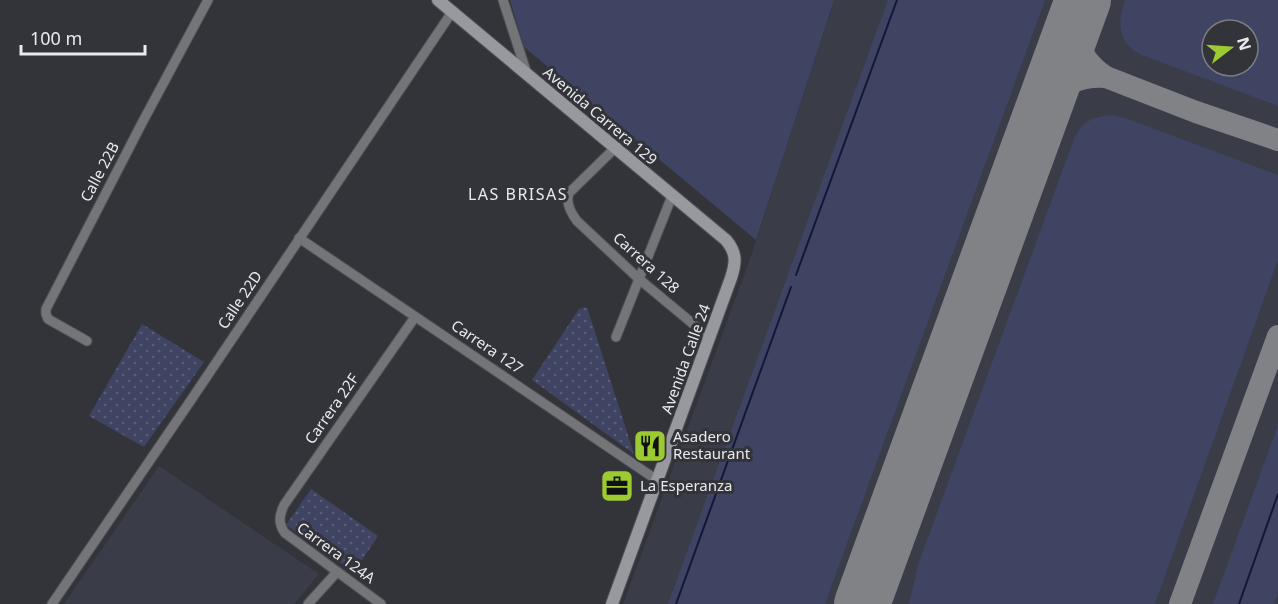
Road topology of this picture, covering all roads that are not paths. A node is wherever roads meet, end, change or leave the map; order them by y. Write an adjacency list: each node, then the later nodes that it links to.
1 (208, 0): 14 (street, Calle 22B)
2 (438, 0): 4 (main road, Avenida Carrera 129)
3 (504, 0): 5 (street)
4 (452, 12): 5 (main road, Avenida Carrera 129); 8 (street, Calle 22D)
5 (527, 74): 6 (main road, Avenida Carrera 129)
6 (615, 148): 7 (main road, Avenida Carrera 129); 10 (street, Carrera 128)
7 (672, 196): 9 (main road, Avenida Carrera 129); 10 (street)
8 (299, 238): 11 (street, Carrera 127); 18 (street, Calle 22D)
9 (736, 259): 13 (main road, Avenida Calle 24)
10 (639, 279): 12 (street); 13 (street, Carrera 128)
11 (415, 316): 15 (street, Carrera 127); 16 (street, Carrera 22F)
12 (616, 337)
13 (710, 338): 15 (main road, Avenida Calle 24)
14 (87, 341)
15 (657, 480): 21 (main road, Avenida Calle 24)
16 (279, 521): 17 (street, Carrera 124A)
17 (337, 572): 19 (street); 20 (street, Carrera 124A)
18 (52, 604)
19 (308, 604)
20 (381, 604)
21 (612, 604)

